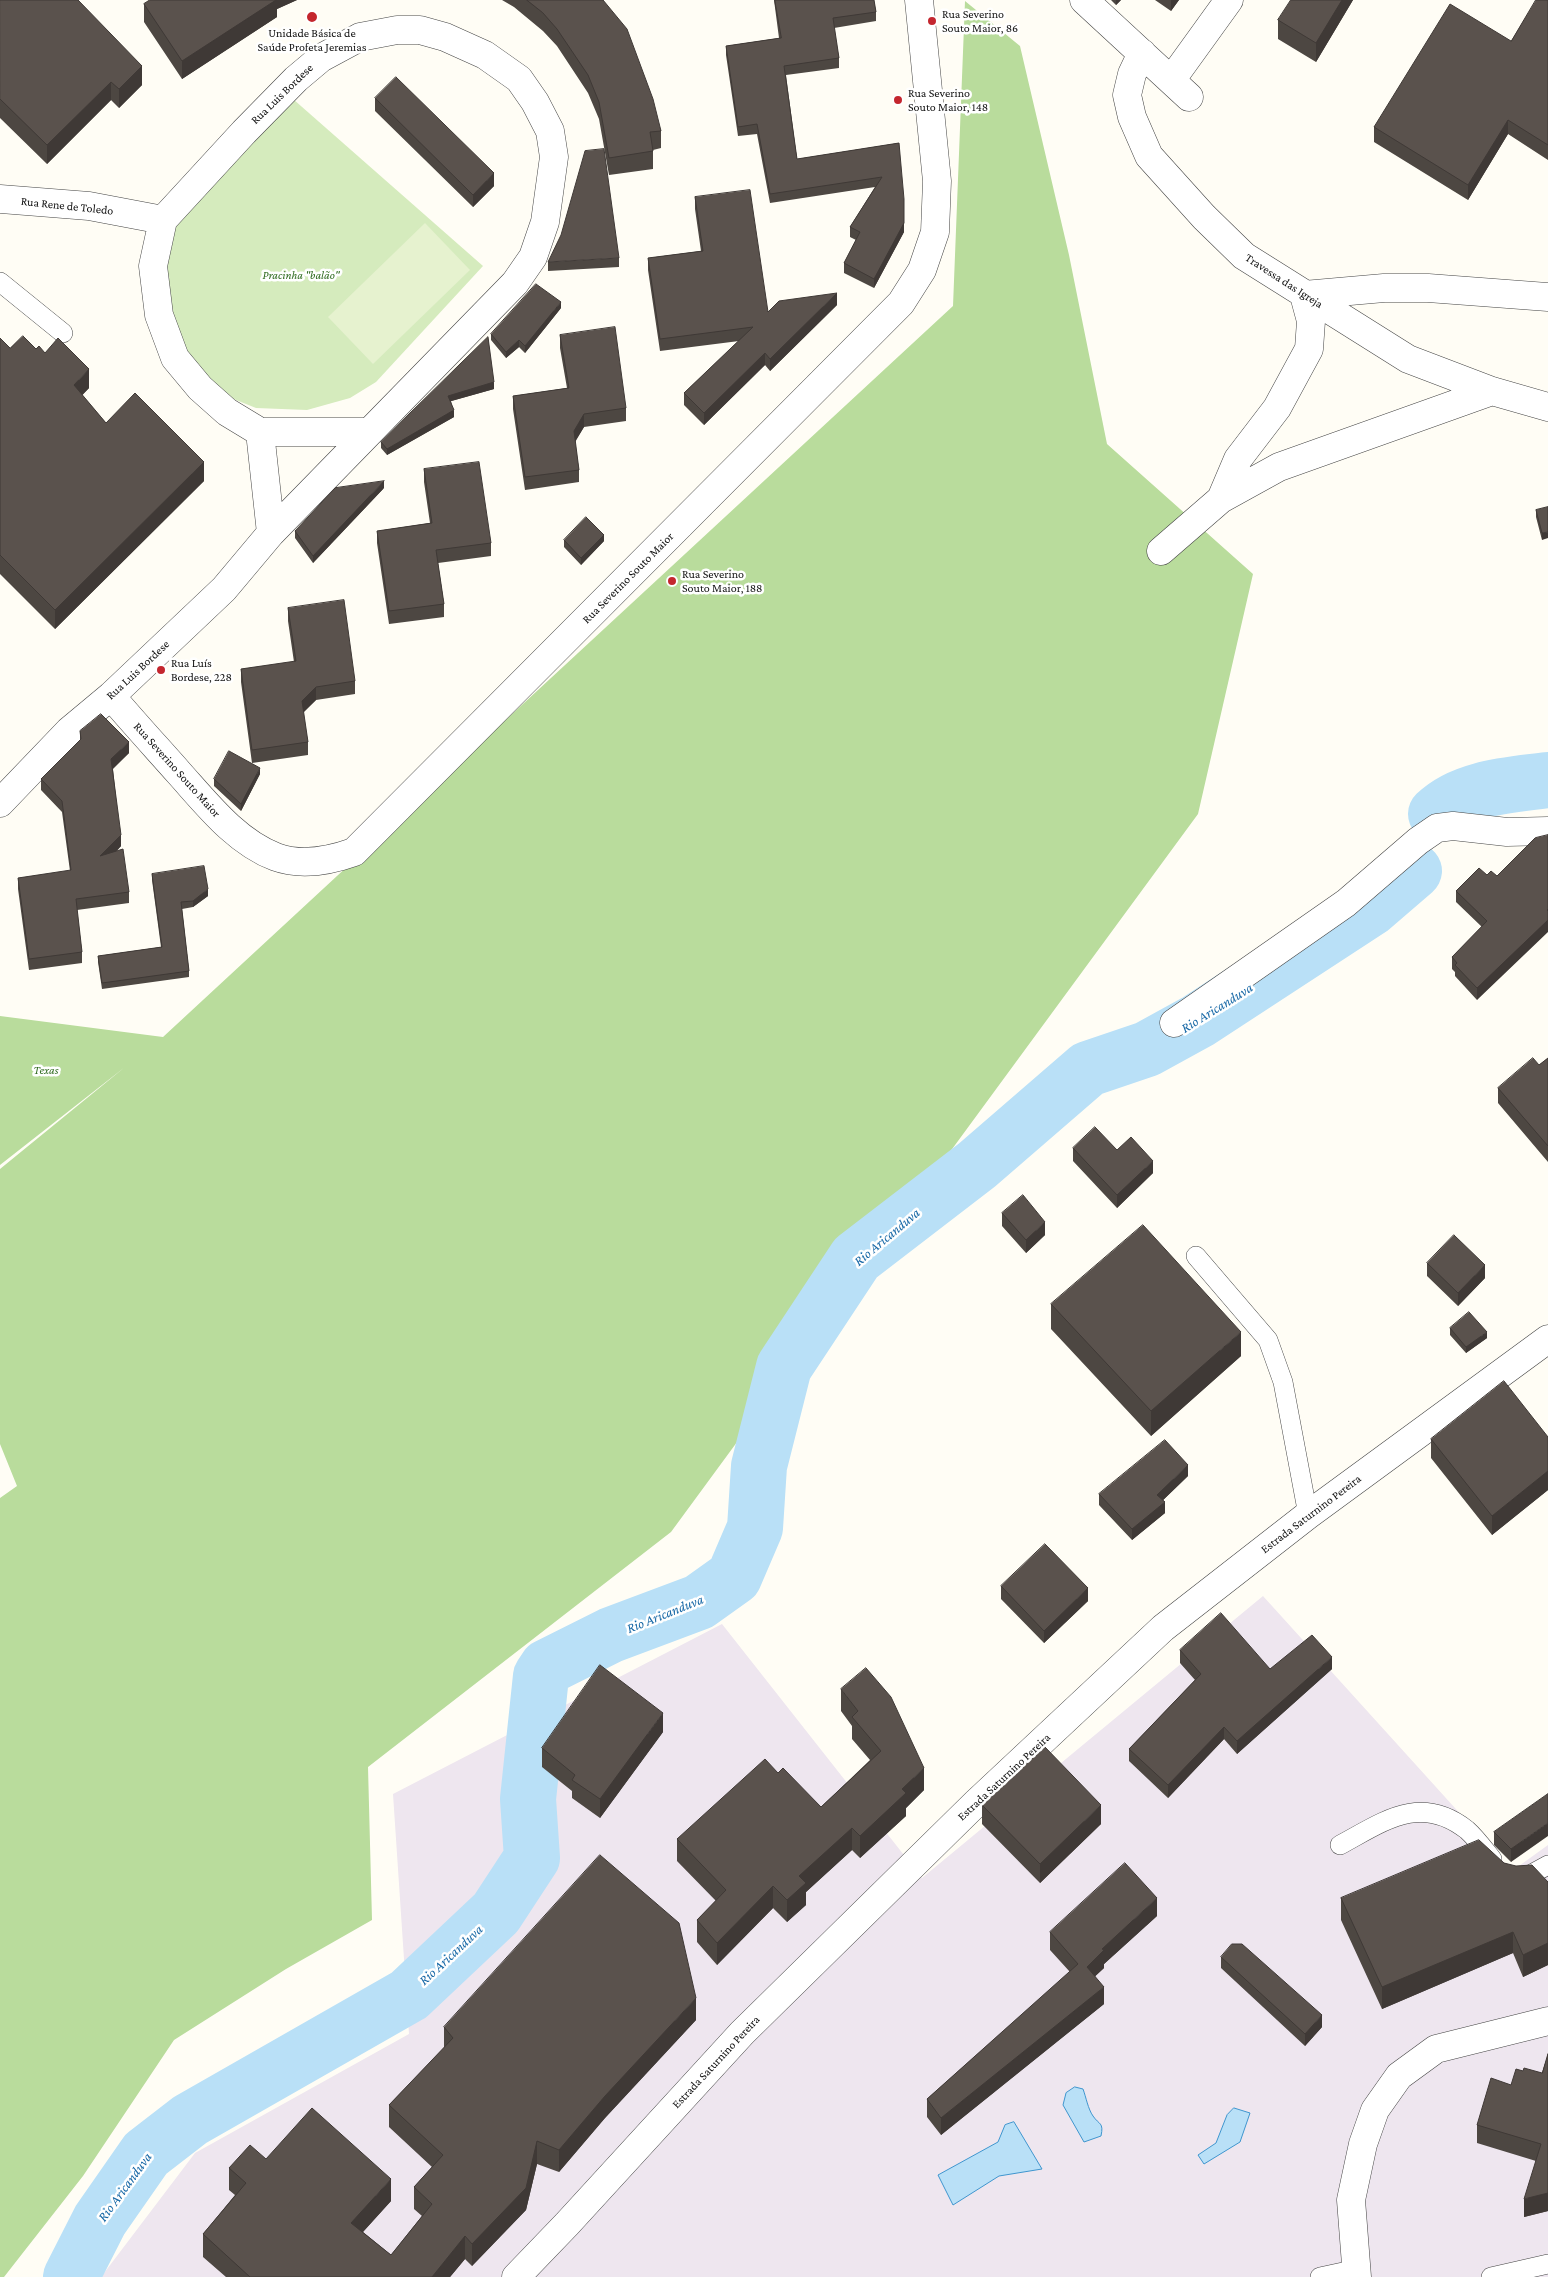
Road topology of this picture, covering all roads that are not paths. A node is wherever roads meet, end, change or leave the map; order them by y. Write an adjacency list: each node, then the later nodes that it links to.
1 (919, 0): 18 (street, Rua Severino Souto Maior)
2 (1084, 0): 4 (street)
3 (1229, 0): 4 (street)
4 (1142, 53): 8 (street, Travessa das Igreja)
5 (0, 199): 6 (street, Rua Rene de Toledo)
6 (163, 220): 13 (street, Rua Luis Bordese); 14 (street, Rua Luis Bordese)
7 (0, 282): 10 (lane)
8 (1304, 295): 9 (street); 11 (street, Travessa das Igreja); 15 (street)
9 (1548, 297)
10 (63, 333)
11 (1492, 391): 12 (street, Travessa das Igreja); 15 (street)
12 (1548, 408)
13 (260, 432): 14 (street); 16 (street)
14 (369, 432): 16 (street, Rua Luis Bordese)
15 (1221, 499): 17 (street)
16 (271, 533): 18 (street, Rua Luis Bordese)
17 (1161, 551)
18 (110, 696): 19 (street, Rua Luis Bordese)
19 (0, 802)
20 (1548, 831): 21 (street)
21 (1174, 1023)
22 (1196, 1256): 24 (lane)
23 (1548, 1339): 24 (street, Estrada Saturnino Pereira)
24 (1308, 1515): 30 (street, Estrada Saturnino Pereira)
25 (1340, 1845): 26 (lane)
26 (1548, 1865)
27 (1548, 2021): 29 (street)
28 (1548, 2264): 32 (lane)
29 (1357, 2273): 31 (lane)
30 (516, 2277)
31 (1320, 2277)
32 (1491, 2277)

